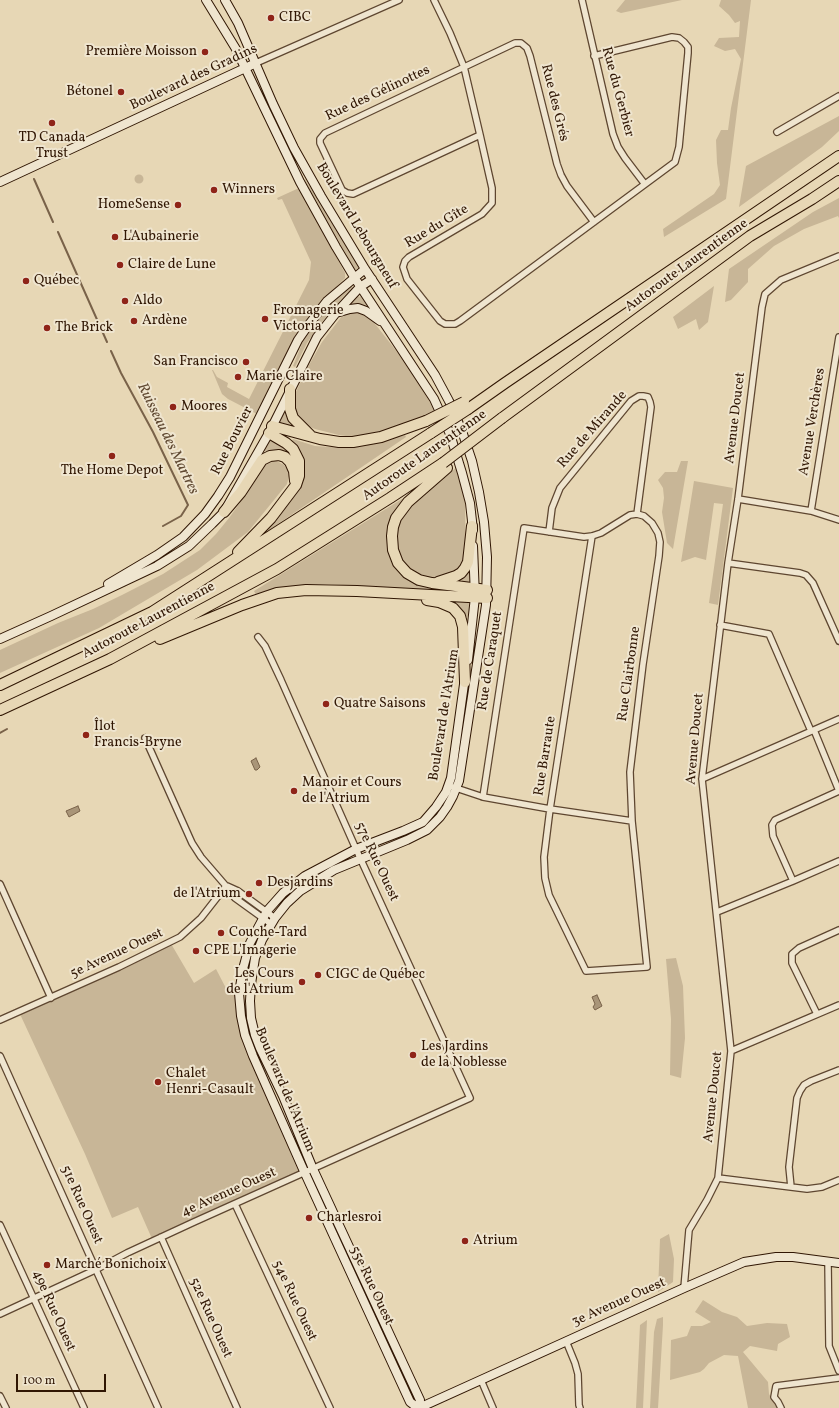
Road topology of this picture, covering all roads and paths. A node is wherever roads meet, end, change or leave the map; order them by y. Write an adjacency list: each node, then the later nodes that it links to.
1 (206, 0): 8 (street, Boulevard Lebourgneuf)
2 (225, 0): 7 (street, Boulevard Lebourgneuf)
3 (399, 0): 7 (street, Boulevard des Gradins)
4 (434, 0): 9 (street, Rue du Gîte)
5 (582, 0): 6 (street, Rue du Gerbier)
6 (594, 56): 16 (street, Rue du Gerbier); 16 (street, Rue du Gîte)
7 (256, 63): 8 (street, Boulevard des Gradins); 21 (street, Boulevard Lebourgneuf)
8 (245, 68): 15 (street, Boulevard des Gradins); 22 (street, Boulevard Lebourgneuf)
9 (464, 68): 12 (street, Rue du Gîte); 12 (street, Rue des Gélinottes); 19 (street, Rue des Grés)
10 (839, 96): 11 (street)
11 (776, 132)
12 (480, 135): 19 (street, Rue du Gîte)
13 (837, 157): 30 (highway, Autoroute Laurentienne)
14 (839, 181): 18 (highway, Autoroute Laurentienne)
15 (0, 182)
16 (644, 184): 19 (street, Rue du Gîte)
17 (839, 188): 18 (highway)
18 (812, 199): 36 (highway, Autoroute Laurentienne, bridge)
19 (594, 222)
20 (839, 256): 38 (street, Avenue Doucet)
21 (365, 268): 22 (street, Rue Bouvier); 23 (street, Boulevard Lebourgneuf)
22 (354, 277): 24 (street, Boulevard Lebourgneuf); 31 (street, Rue Bouvier)
23 (372, 279): 24 (street, Rue Bouvier); 35 (street, Boulevard Lebourgneuf)
24 (360, 287): 25 (street, Rue Bouvier); 26 (street, Boulevard Lebourgneuf)
25 (336, 313): 26 (street); 29 (street, Rue Bouvier)
26 (385, 324): 33 (street, Boulevard Lebourgneuf)
27 (839, 337): 28 (street, Avenue Verchères)
28 (837, 363): 39 (street, Avenue Verchères)
29 (290, 389): 32 (street, Rue Bouvier); 34 (highway)
30 (466, 405): 34 (highway, bridge); 47 (highway, Autoroute Laurentienne, bridge)
31 (257, 424): 32 (street); 52 (street, Rue Bouvier)
32 (270, 430): 34 (highway); 37 (highway); 40 (street, Rue Bouvier)
33 (450, 434): 43 (street, Boulevard de l'Atrium)
34 (311, 437)
35 (472, 461): 51 (street, Boulevard de l'Atrium)
36 (445, 466): 48 (highway); 57 (highway, Autoroute Laurentienne)
37 (296, 485): 40 (highway); 47 (highway)
38 (738, 499): 39 (street); 46 (street, Avenue Doucet)
39 (811, 511): 42 (street)
40 (224, 512): 52 (street, Rue Bouvier)
41 (637, 514): 44 (street, Rue de Mirande); 45 (street); 69 (street, Rue Clairbonne)
42 (839, 520)
43 (472, 526): 48 (highway); 49 (street, Boulevard de l'Atrium)
44 (549, 532): 45 (street); 67 (street, Rue de Caraquet)
45 (592, 536): 68 (street, Rue Barraute)
46 (728, 563): 53 (street, Avenue Doucet); 56 (street)
47 (224, 565): 59 (highway, Autoroute Laurentienne)
48 (432, 583): 49 (highway)
49 (475, 593): 50 (highway); 51 (highway); 58 (street, Boulevard de l'Atrium)
50 (398, 594): 57 (highway); 58 (highway)
51 (487, 594): 65 (street, Boulevard de l'Atrium)
52 (71, 606): 55 (street, Rue Bouvier)
53 (720, 625): 62 (street); 64 (street, Avenue Doucet)
54 (258, 637): 70 (street, 57e Rue Ouest)
55 (0, 639)
56 (839, 640)
57 (110, 659): 60 (highway, Autoroute Laurentienne)
58 (465, 682): 65 (street, Boulevard de l'Atrium)
59 (0, 685)
60 (0, 710)
61 (839, 719): 62 (street)
62 (813, 731): 64 (street); 66 (street)
63 (144, 738): 74 (street)
64 (702, 779): 76 (street, Avenue Doucet)
65 (452, 787): 67 (street); 70 (street, Boulevard de l'Atrium); 71 (street, Boulevard de l'Atrium)
66 (839, 791): 73 (street)
67 (483, 797): 68 (street)
68 (550, 809): 69 (street); 80 (street, Rue Barraute)
69 (632, 821): 80 (street, Rue Clairbonne)
70 (356, 849): 71 (street, 57e Rue Ouest); 77 (street, Boulevard de l'Atrium)
71 (361, 858): 78 (street, Boulevard de l'Atrium); 88 (street, 57e Rue Ouest)
72 (839, 861): 73 (street)
73 (793, 881): 76 (street)
74 (226, 886): 77 (street); 81 (street, 5e Avenue Ouest)
75 (1, 887): 81 (street)
76 (717, 912): 85 (street, Avenue Doucet)
77 (264, 915): 78 (street); 90 (street, Boulevard de l'Atrium)
78 (273, 921): 89 (street, Boulevard de l'Atrium)
79 (839, 930): 83 (street)
80 (647, 967)
81 (50, 998): 84 (street, 5e Avenue Ouest)
82 (839, 1005): 83 (street)
83 (817, 1014): 85 (street)
84 (0, 1020)
85 (731, 1051): 91 (street, Avenue Doucet)
86 (0, 1056): 99 (street, 51e Rue Ouest)
87 (839, 1070): 93 (street)
88 (470, 1098): 89 (street, 4e Avenue Ouest)
89 (313, 1169): 90 (street, 4e Avenue Ouest); 113 (street, 55e Rue Ouest)
90 (305, 1172): 94 (street, 4e Avenue Ouest); 113 (street, 55e Rue Ouest)
91 (718, 1178): 93 (street); 100 (street, Avenue Doucet)
92 (839, 1180): 93 (street)
93 (791, 1187)
94 (235, 1204): 96 (street, 4e Avenue Ouest); 112 (street, 54e Rue Ouest)
95 (0, 1225): 101 (street, 49e Rue Ouest)
96 (161, 1237): 99 (street, 4e Avenue Ouest); 111 (street, 52e Rue Ouest)
97 (828, 1262): 98 (street, 3e Avenue Ouest); 100 (street, 3e Avenue Ouest); 104 (street)
98 (839, 1263)
99 (97, 1270): 101 (street, 4e Avenue Ouest); 110 (street, 51e Rue Ouest)
100 (684, 1288): 103 (street, 3e Avenue Ouest)
101 (34, 1298): 102 (street, 4e Avenue Ouest); 109 (street, 49e Rue Ouest)
102 (0, 1314)
103 (566, 1341): 106 (street, 3e Avenue Ouest); 115 (street)
104 (839, 1371)
105 (839, 1378): 116 (street)
106 (481, 1380): 113 (street, 3e Avenue Ouest); 114 (street)
107 (0, 1396): 108 (street)
108 (6, 1408)
109 (84, 1408)
110 (158, 1408)
111 (237, 1408)
112 (330, 1408)
113 (419, 1408)
114 (493, 1408)
115 (580, 1408)
116 (781, 1408)

